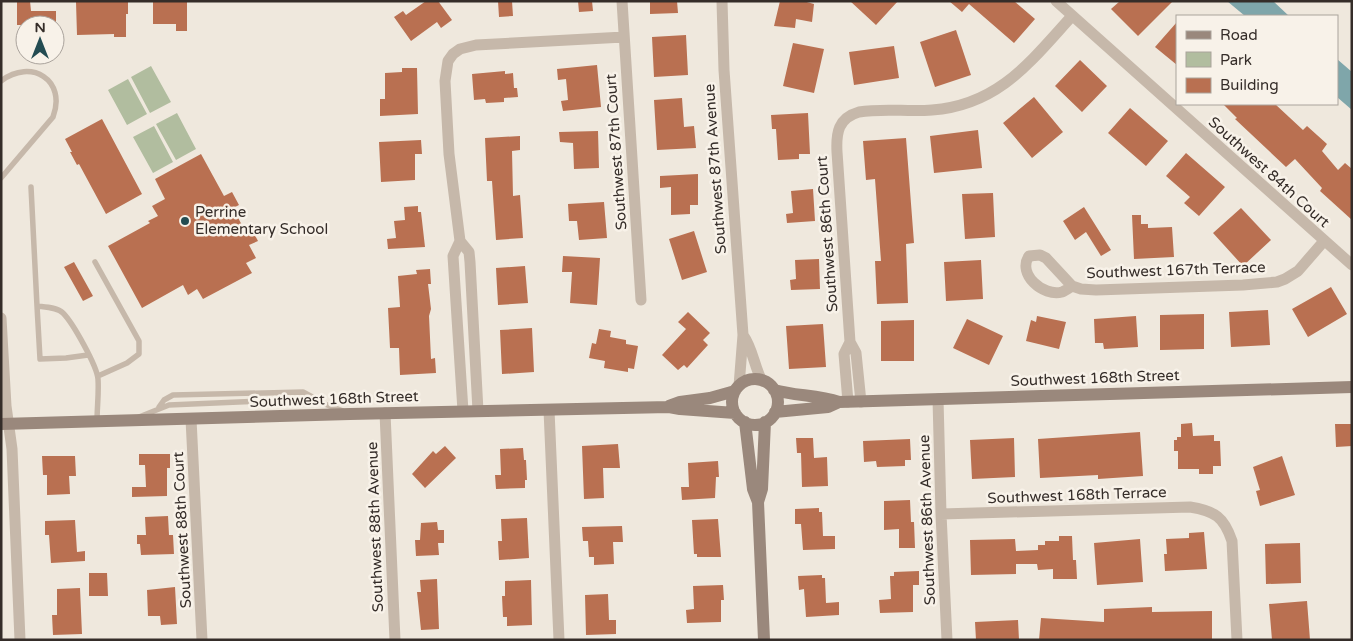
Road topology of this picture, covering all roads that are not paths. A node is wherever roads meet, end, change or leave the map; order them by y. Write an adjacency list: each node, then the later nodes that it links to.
1 (622, 1): 5 (street, Southwest 87th Court)
2 (722, 1): 17 (street, Southwest 87th Avenue)
3 (1056, 1): 4 (street, Southwest 84th Court)
4 (1072, 16): 10 (street, Southwest 84th Court); 18 (street, Southwest 86th Court)
5 (624, 37): 9 (street); 14 (street, Southwest 87th Court)
6 (1, 81): 7 (lane)
7 (1, 178)
8 (31, 187): 15 (lane)
9 (460, 241): 29 (street); 31 (street)
10 (1324, 241): 12 (street, Southwest 84th Court); 13 (street, Southwest 167th Terrace)
11 (95, 262): 20 (lane)
12 (1352, 265)
13 (1072, 286)
14 (641, 300)
15 (37, 306): 19 (lane); 19 (lane)
16 (1, 318): 41 (street)
17 (744, 335): 21 (street, Southwest 87th Avenue); 23 (street, Southwest 87th Avenue)
18 (850, 342): 26 (street, Southwest 86th Court); 27 (street, Southwest 86th Court)
19 (88, 355): 20 (lane)
20 (98, 376): 38 (lane)
21 (762, 381): 23 (street); 24 (street)
22 (1352, 387): 25 (street, Southwest 168th Street)
23 (737, 389): 28 (street, Southwest 168th Street); 34 (street)
24 (774, 390): 26 (street, Southwest 168th Street); 32 (street)
25 (938, 399): 27 (street, Southwest 168th Street); 43 (street, Southwest 86th Avenue)
26 (843, 402): 27 (street, Southwest 168th Street); 32 (street, Southwest 168th Street)
27 (861, 402)
28 (669, 407): 30 (street, Southwest 168th Street); 34 (street, Southwest 168th Street)
29 (478, 410): 30 (street, Southwest 168th Street); 31 (street, Southwest 168th Street)
30 (549, 410): 47 (street)
31 (463, 411): 33 (street, Southwest 168th Street)
32 (775, 412): 40 (street)
33 (385, 413): 35 (street, Southwest 168th Street); 46 (street, Southwest 88th Avenue)
34 (735, 413): 39 (street)
35 (350, 414): 36 (street, Southwest 168th Street); 37 (lane)
36 (191, 419): 37 (street, Southwest 168th Street); 45 (street, Southwest 88th Court)
37 (131, 421): 38 (street, Southwest 168th Street)
38 (97, 422): 41 (street, Southwest 168th Street)
39 (745, 422): 40 (street); 42 (street)
40 (765, 422): 42 (street)
41 (5, 424): 44 (street)
42 (758, 502): 48 (street)
43 (941, 514): 49 (street, Southwest 86th Avenue); 50 (street, Southwest 168th Terrace)
44 (20, 640)
45 (202, 640)
46 (395, 640)
47 (559, 640)
48 (764, 640)
49 (947, 640)
50 (1237, 640)

